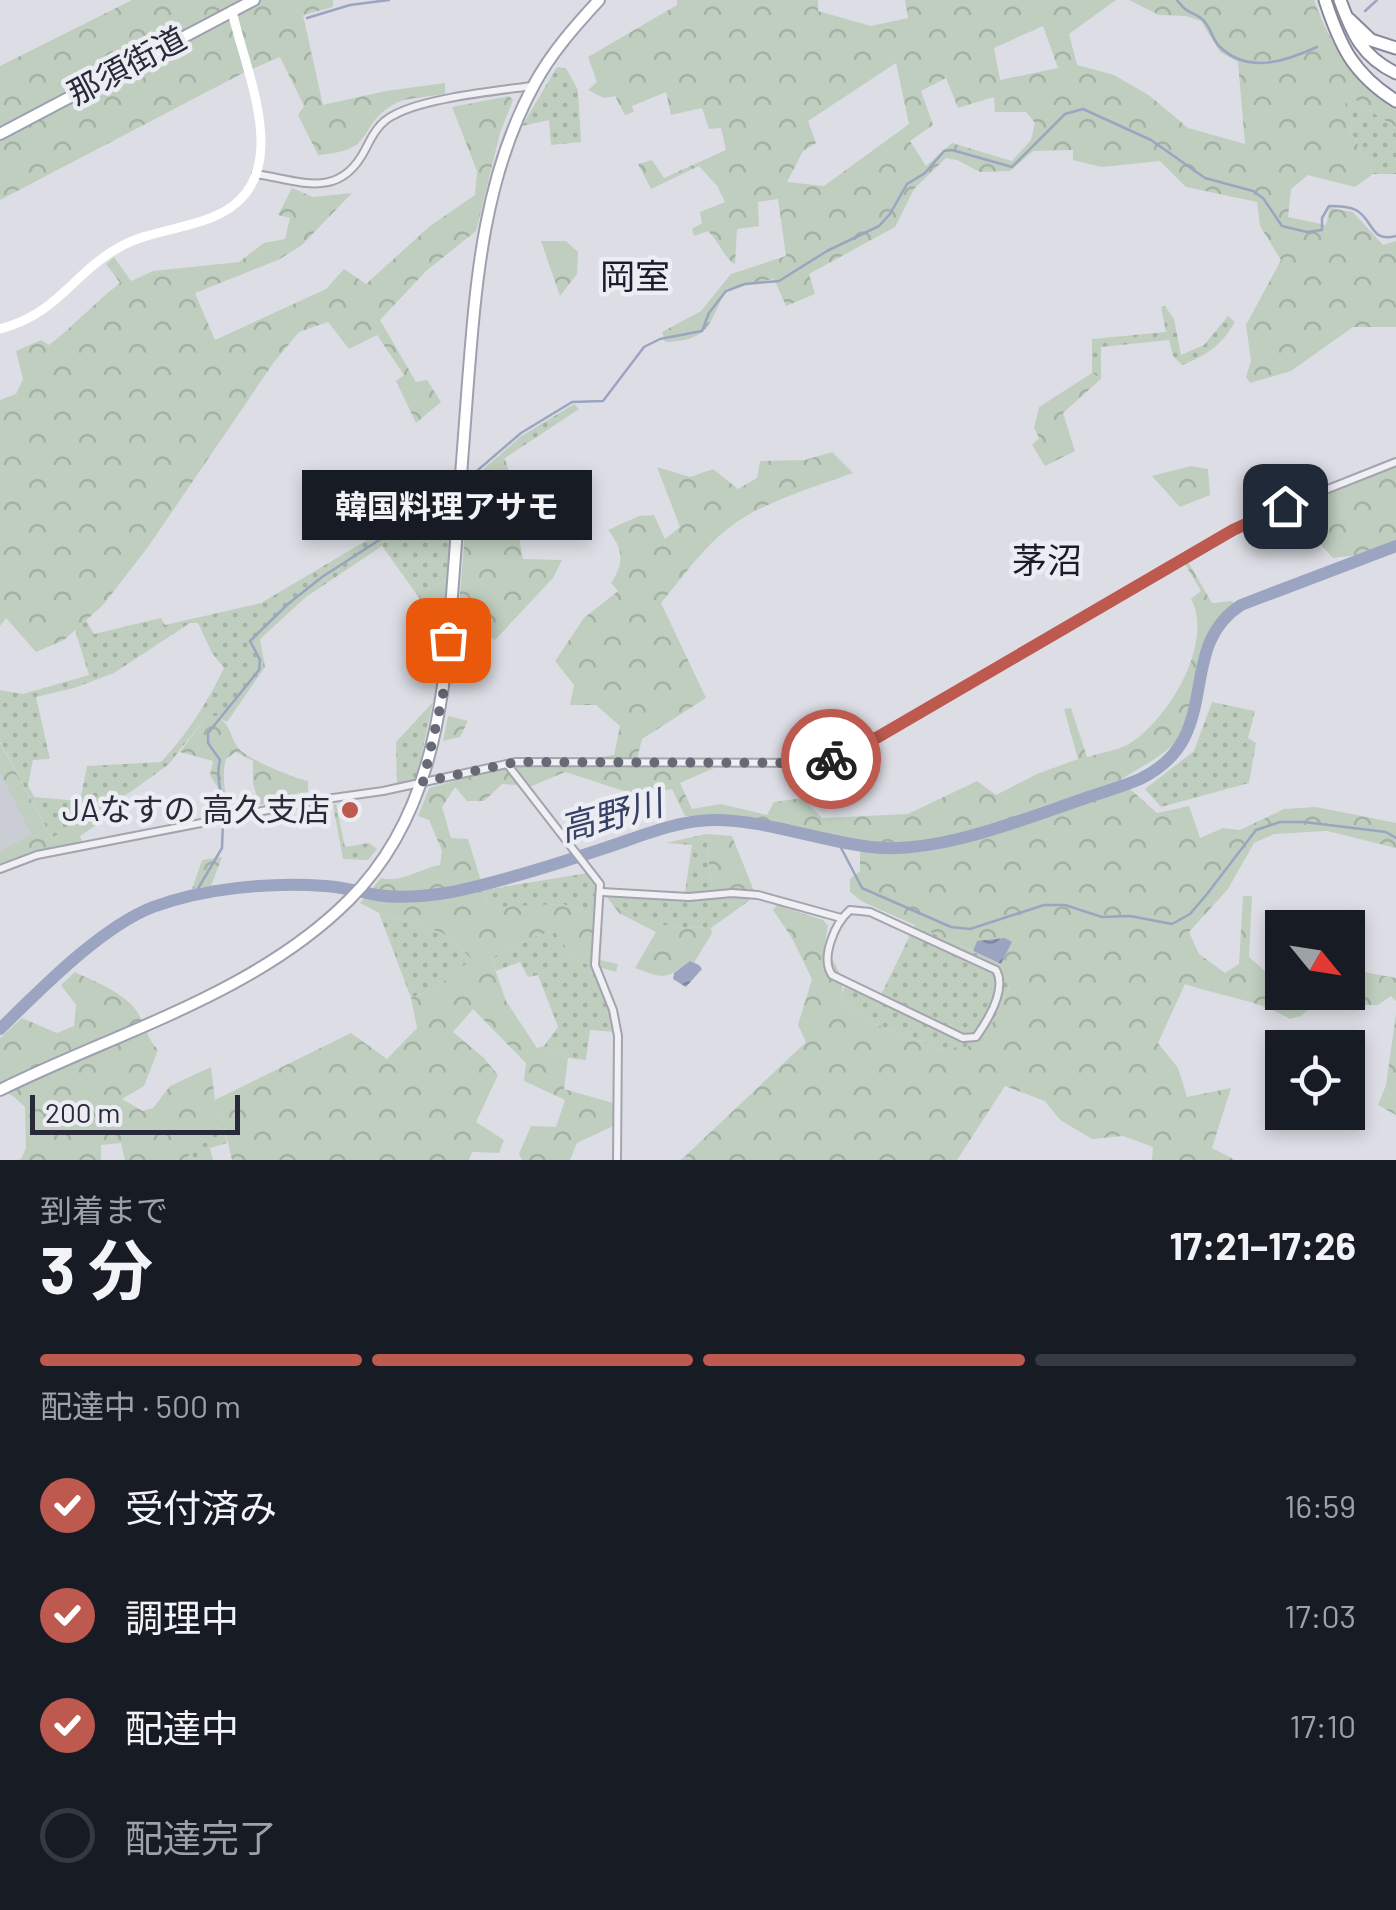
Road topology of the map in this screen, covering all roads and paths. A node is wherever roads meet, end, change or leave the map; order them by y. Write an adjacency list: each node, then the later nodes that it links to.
1 (254, 0): 5 (main road, 那須街道)
2 (599, 0): 10 (main road)
3 (1325, 0): 7 (highway)
4 (1340, 0): 6 (highway)
5 (231, 6): 12 (main road, 那須街道); 13 (street)
6 (1346, 16): 8 (highway); 9 (highway)
7 (1330, 17): 9 (highway); 11 (highway)
8 (1396, 48)
9 (1396, 77)
10 (533, 86): 13 (street); 17 (main road)
11 (1396, 101)
12 (0, 134)
13 (256, 174): 14 (street)
14 (0, 329)
15 (1396, 462): 16 (street)
16 (506, 763): 17 (street); 19 (street)
17 (423, 782): 18 (street); 21 (main road)
18 (0, 869)
19 (602, 892): 20 (street); 22 (street)
20 (841, 918): 20 (street)
21 (0, 1091)
22 (616, 1160)

